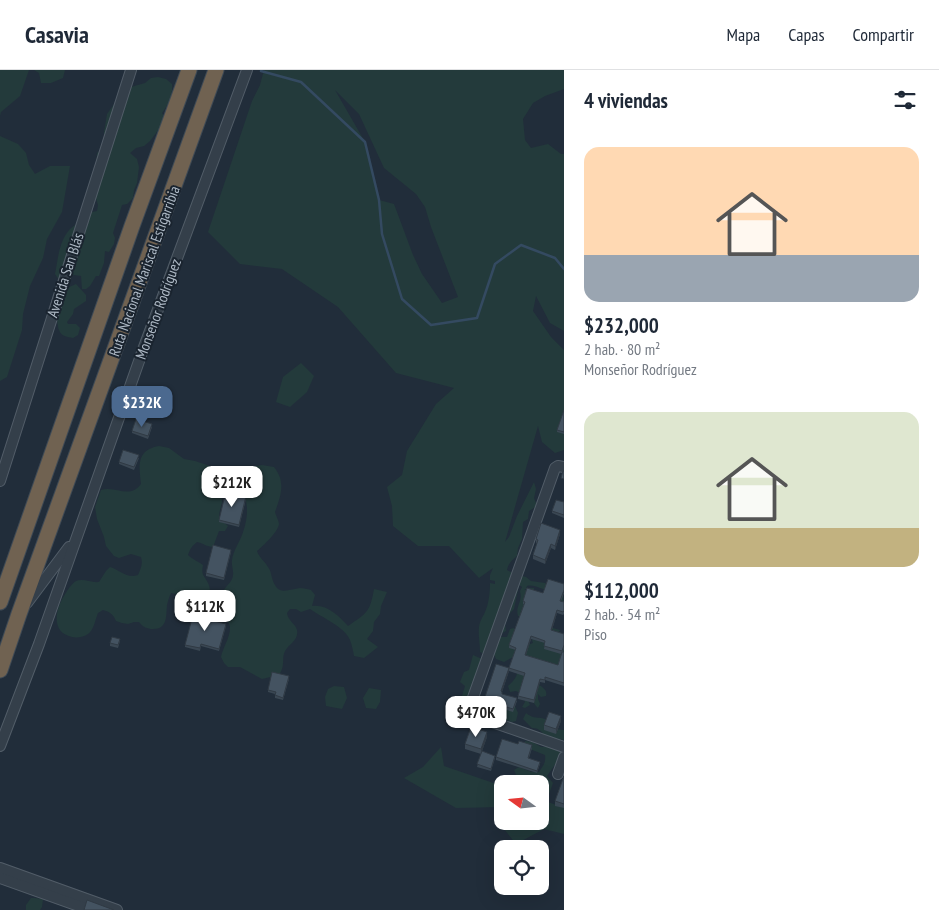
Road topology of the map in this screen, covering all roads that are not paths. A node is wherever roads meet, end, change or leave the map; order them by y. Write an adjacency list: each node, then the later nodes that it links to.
1 (131, 70): 6 (street, Avenida San Blás)
2 (189, 70): 8 (highway, Ruta Nacional Mariscal Estigarribia)
3 (216, 70): 9 (highway, Ruta Nacional Mariscal Estigarribia)
4 (247, 70): 7 (street, Monseñor Rodríguez)
5 (564, 467): 12 (street)
6 (0, 481)
7 (76, 538): 9 (street); 11 (street, Monseñor Rodríguez)
8 (0, 600)
9 (19, 614): 10 (highway, Ruta Nacional Mariscal Estigarribia)
10 (0, 670)
11 (0, 746)
12 (564, 747)
13 (564, 757): 14 (street)
14 (558, 774)
15 (0, 868): 18 (street)
16 (0, 878): 17 (street)
17 (90, 910)
18 (117, 910)

